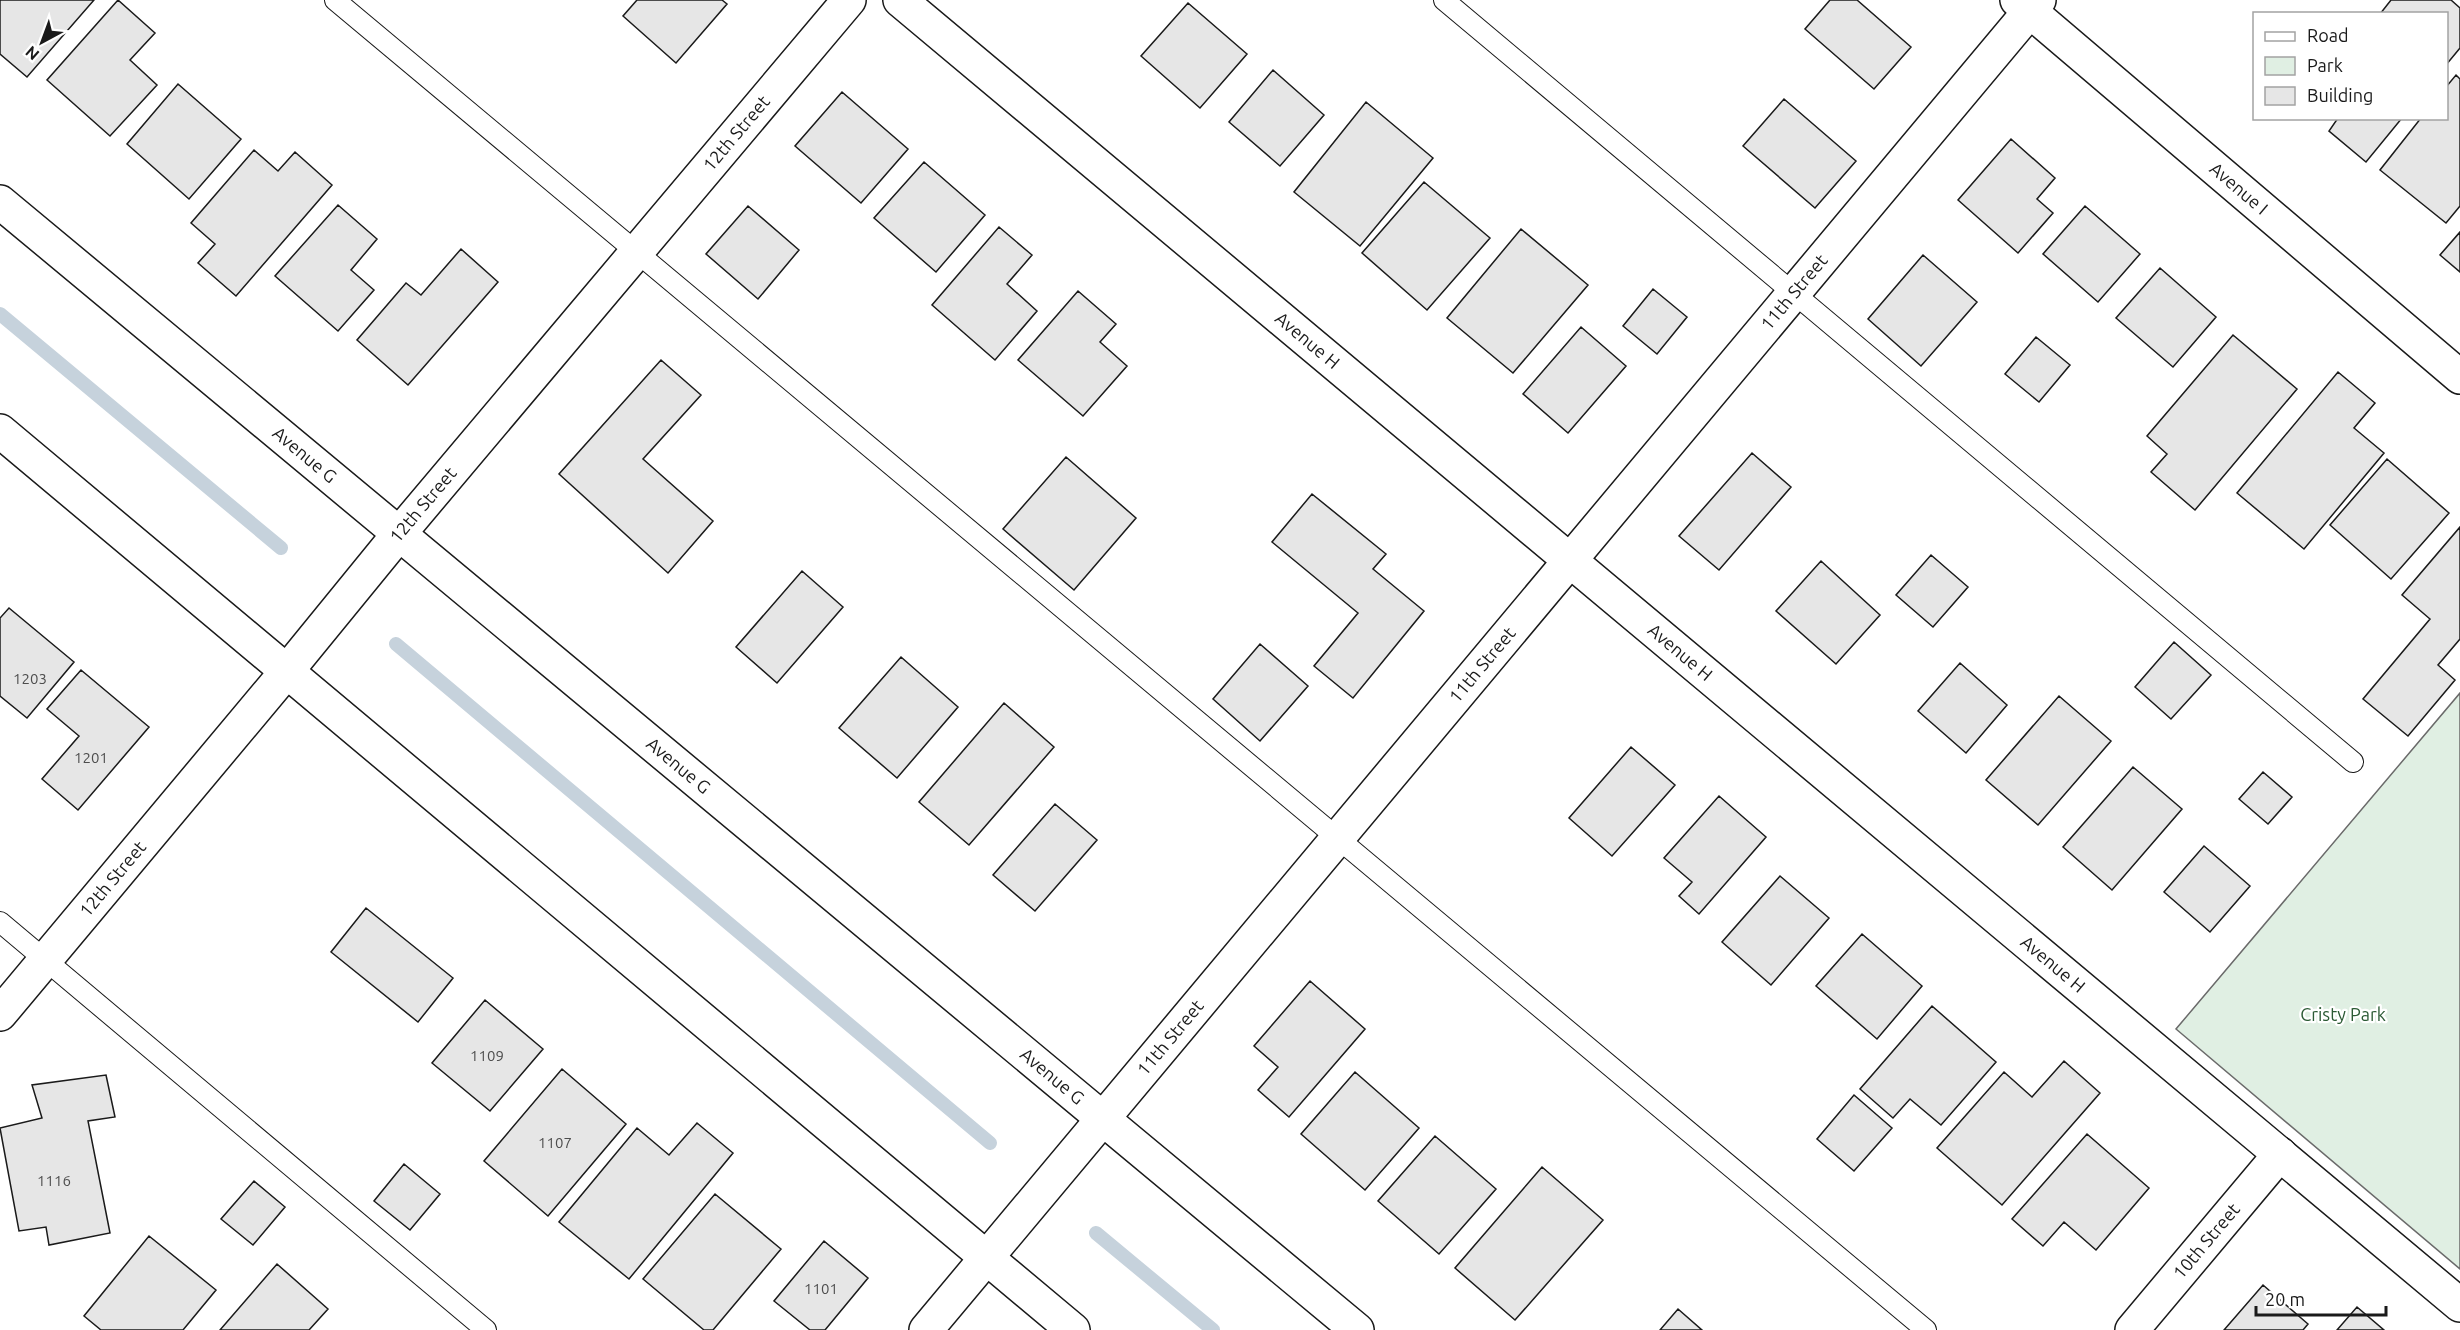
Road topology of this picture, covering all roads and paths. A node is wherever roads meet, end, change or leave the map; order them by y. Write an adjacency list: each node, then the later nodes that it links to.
1 (335, 0): 7 (lane)
2 (849, 0): 7 (street, 12th Street)
3 (900, 0): 12 (street, Avenue H)
4 (1444, 0): 8 (lane)
5 (2029, 4): 8 (street, 11th Street); 9 (street, Avenue I)
6 (0, 202): 11 (street, Avenue G)
7 (637, 252): 11 (street, 12th Street); 15 (lane)
8 (1794, 293): 12 (street, 11th Street); 14 (lane)
9 (2460, 377)
10 (0, 431): 13 (street)
11 (398, 535): 13 (street, 12th Street); 19 (street, Avenue G)
12 (1570, 560): 15 (street, 11th Street); 20 (street, Avenue H)
13 (287, 671): 17 (street, 12th Street); 21 (street)
14 (2354, 762)
15 (1338, 838): 19 (street, 11th Street); 27 (lane)
16 (0, 922): 17 (lane)
17 (45, 960): 18 (street, 12th Street); 23 (lane)
18 (0, 1014)
19 (1104, 1117): 21 (street, 11th Street); 26 (street, Avenue G)
20 (2280, 1154): 22 (street, Avenue H); 28 (street, 10th Street)
21 (986, 1258): 24 (street, 11th Street); 25 (street)
22 (2460, 1305)
23 (486, 1330)
24 (926, 1330)
25 (1073, 1330)
26 (1357, 1330)
27 (1926, 1330)
28 (2132, 1330)

